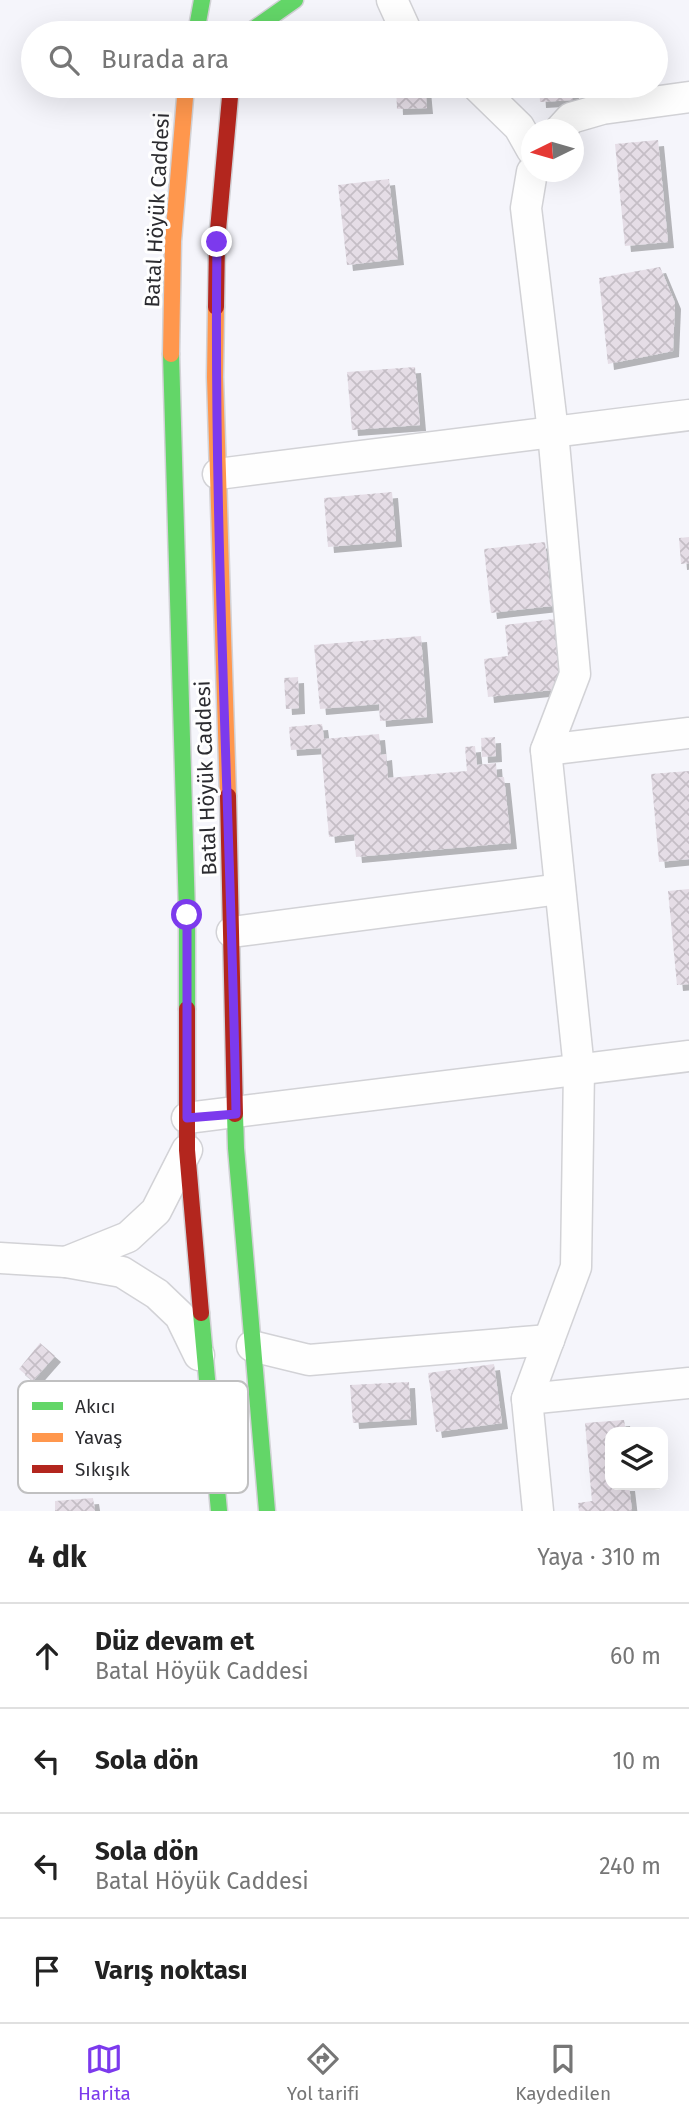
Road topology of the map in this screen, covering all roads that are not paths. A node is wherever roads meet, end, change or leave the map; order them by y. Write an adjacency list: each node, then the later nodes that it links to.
1 (202, 0): 4 (main road)
2 (295, 0): 5 (main road)
3 (392, 0): 6 (street)
4 (198, 21)
5 (259, 21)
6 (402, 21)
7 (689, 97): 11 (street)
8 (185, 98): 24 (main road, Batal Höyük Caddesi)
9 (230, 98): 16 (main road, Batal Höyük Caddesi)
10 (489, 98): 12 (street)
11 (570, 119)
12 (521, 131)
13 (530, 182): 15 (street)
14 (689, 415): 15 (street)
15 (553, 432): 16 (street); 18 (street)
16 (218, 474): 20 (main road, Batal Höyük Caddesi)
17 (689, 733): 18 (street)
18 (546, 750): 19 (street)
19 (560, 889): 20 (street); 22 (street)
20 (233, 932): 23 (main road, Batal Höyük Caddesi)
21 (689, 1056): 22 (street)
22 (579, 1069): 23 (street); 28 (street)
23 (236, 1114): 24 (street); 29 (main road, Batal Höyük Caddesi)
24 (187, 1118): 25 (main road, Batal Höyük Caddesi)
25 (187, 1150): 27 (street); 30 (main road, Batal Höyük Caddesi)
26 (0, 1258): 27 (street)
27 (66, 1262): 30 (street)
28 (549, 1340): 29 (street); 33 (street)
29 (252, 1346): 36 (main road, Batal Höyük Caddesi)
30 (205, 1367): 31 (main road, Batal Höyük Caddesi)
31 (206, 1381)
32 (689, 1383): 33 (street)
33 (527, 1399): 37 (street)
34 (217, 1493): 35 (main road, Batal Höyük Caddesi)
35 (219, 1511)
36 (267, 1511)
37 (538, 1511)

